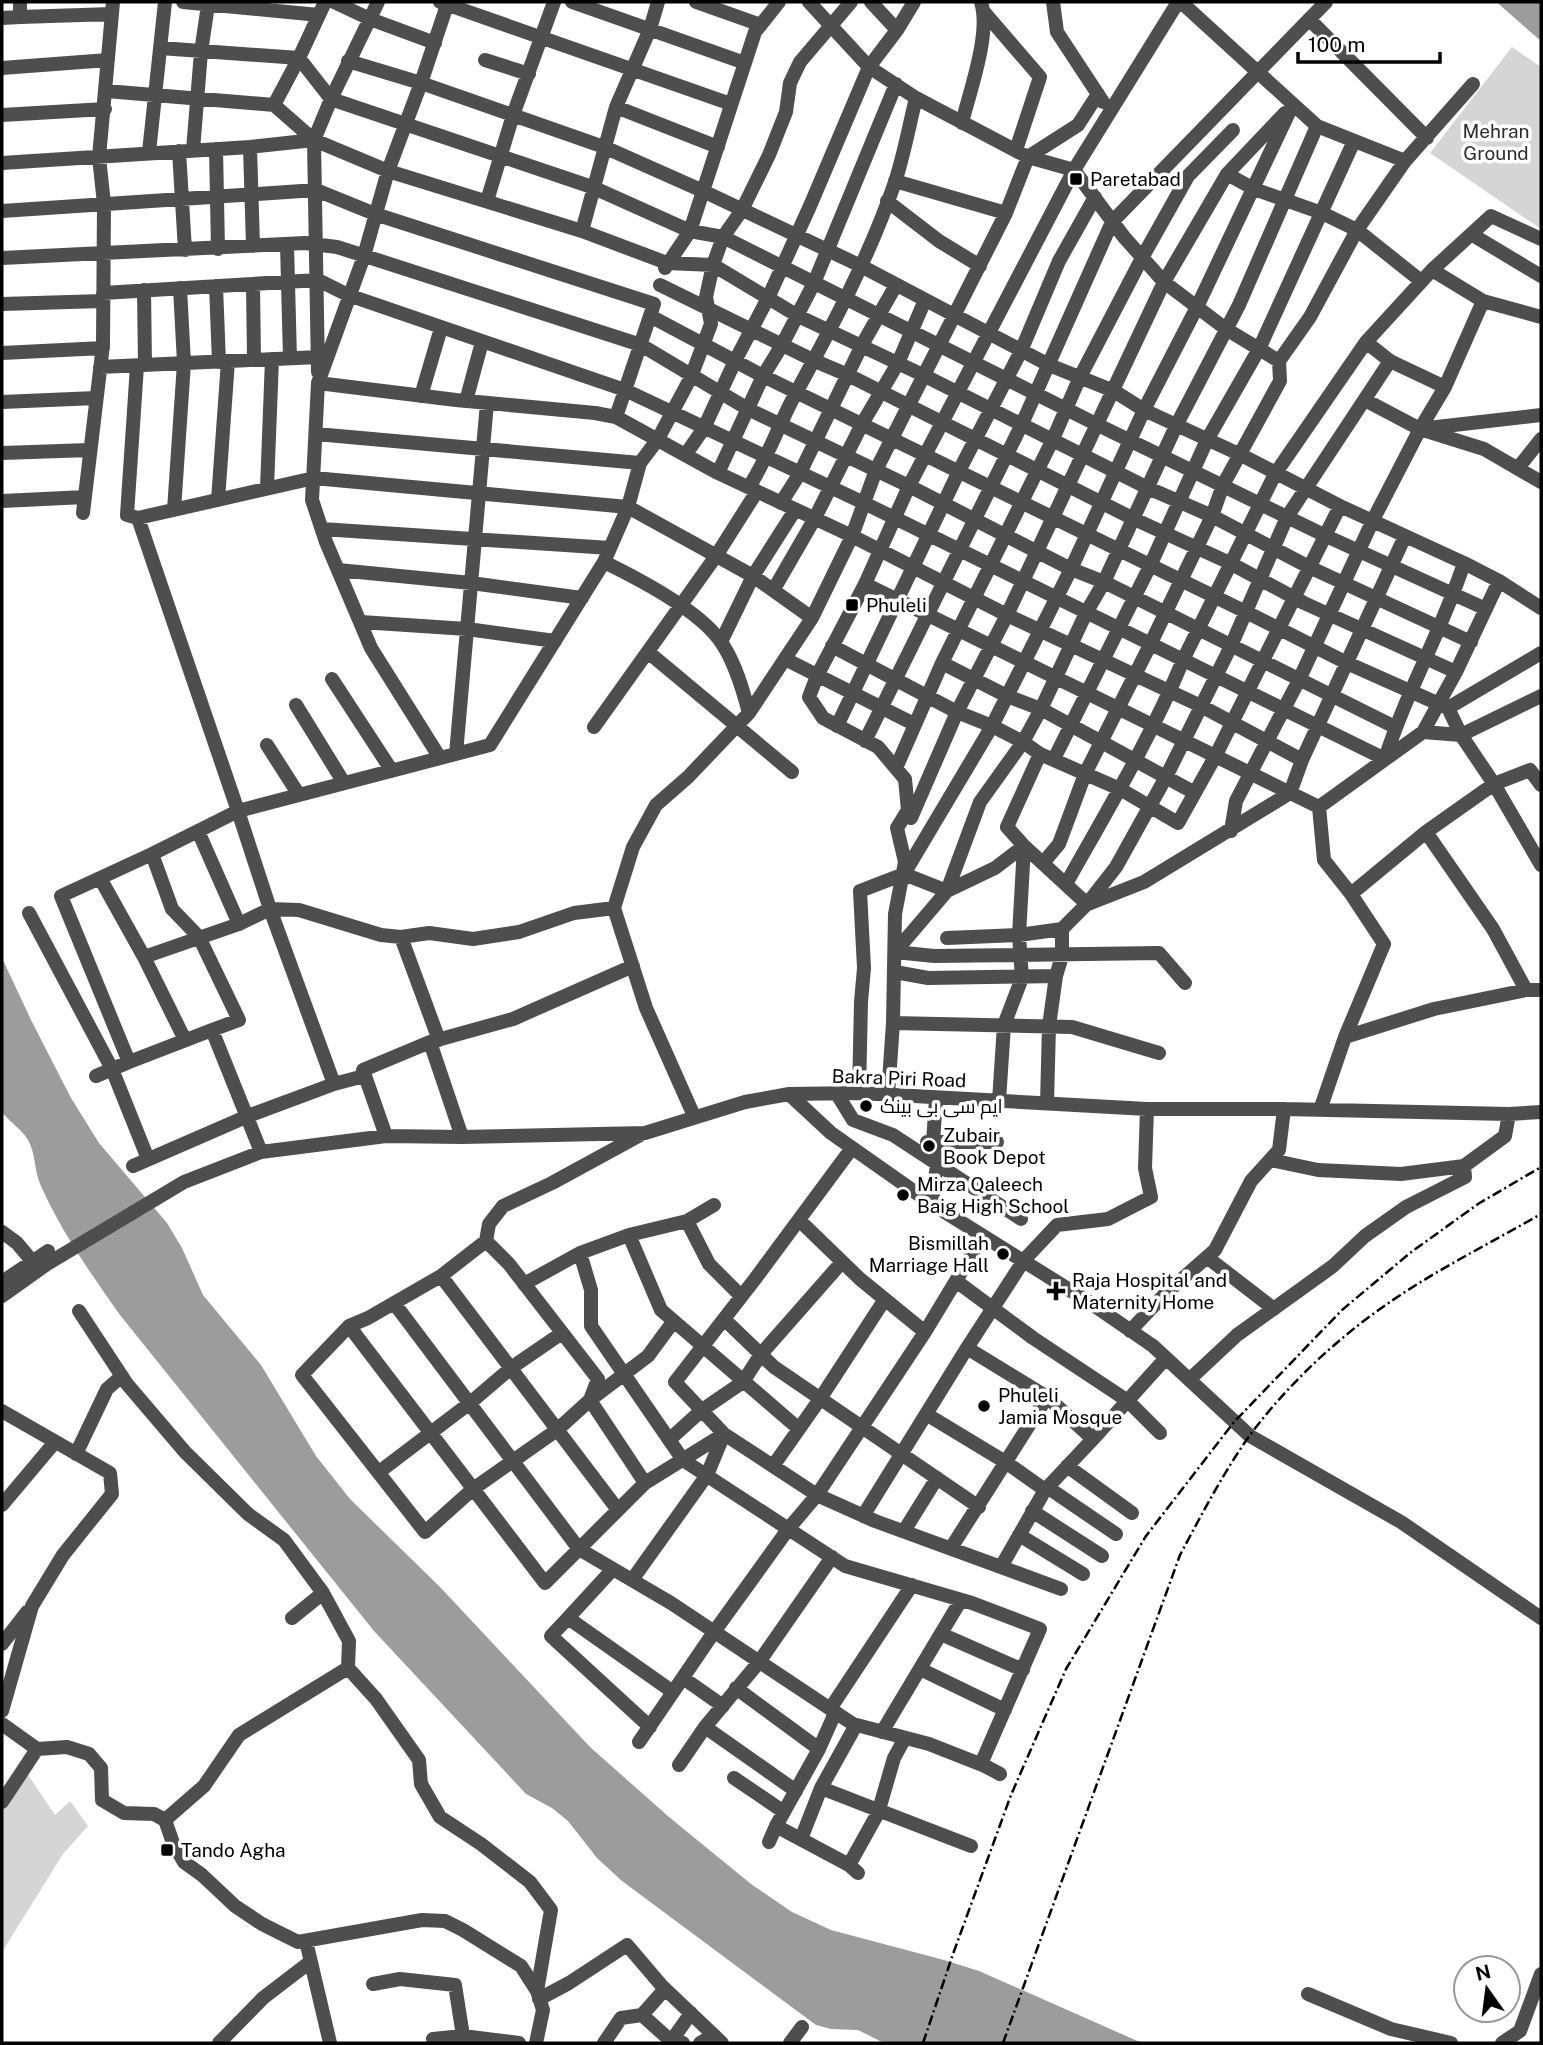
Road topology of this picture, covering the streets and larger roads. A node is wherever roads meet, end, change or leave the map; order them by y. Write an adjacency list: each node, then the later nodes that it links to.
1 (20, 2): 24 (street)
2 (165, 2): 34 (street)
3 (183, 2): 19 (street)
4 (334, 2): 26 (street)
5 (377, 2): 26 (street)
6 (554, 2): 32 (street)
7 (572, 2): 30 (street)
8 (658, 2): 30 (street)
9 (696, 2): 29 (street)
10 (779, 2): 29 (street)
11 (809, 2): 28 (street)
12 (851, 2): 28 (street)
13 (871, 2): 31 (street)
14 (914, 2): 31 (street)
15 (1053, 2): 51 (street)
16 (1180, 2): 44 (street); 60 (street)
17 (1326, 2): 27 (street)
18 (445, 3): 32 (street); 33 (street)
19 (208, 5): 20 (street); 35 (street)
20 (253, 5): 23 (street)
21 (983, 7): 63 (street); 76 (street)
22 (113, 8): 24 (street); 37 (street)
23 (322, 8): 36 (street)
24 (20, 17): 25 (street)
25 (2, 18)
26 (370, 19): 33 (street); 39 (street)
27 (1309, 19): 44 (street); 67 (street)
28 (831, 23): 41 (street); 97 (street)
29 (761, 25): 40 (street)
30 (650, 29): 40 (street); 43 (street)
31 (897, 30): 41 (street)
32 (541, 36): 43 (street); 45 (street)
33 (435, 43): 46 (street)
34 (160, 48): 35 (street); 50 (street)
35 (201, 51): 36 (street); 52 (street)
36 (299, 58): 54 (street); 57 (street)
37 (108, 60): 42 (street); 49 (street)
38 (485, 60): 45 (street)
39 (348, 61): 46 (street); 54 (street)
40 (745, 63): 55 (street)
41 (869, 66): 47 (street); 108 (street)
42 (2, 68)
43 (631, 68): 55 (street); 58 (street)
44 (1257, 73): 56 (street); 102 (street)
45 (528, 74): 62 (street)
46 (421, 83): 62 (street); 64 (street)
47 (896, 84): 53 (street); 115 (street)
48 (1474, 84): 67 (street)
49 (106, 91): 50 (street); 59 (street)
50 (155, 94): 52 (street); 75 (street)
51 (1098, 94): 60 (street); 76 (street)
52 (197, 98): 57 (street); 74 (street)
53 (916, 98): 63 (street); 84 (street)
54 (331, 99): 64 (street); 68 (street)
55 (732, 104): 72 (street)
56 (1293, 104): 65 (street); 83 (street); 86 (street)
57 (274, 105): 68 (street)
58 (616, 107): 71 (street); 72 (street)
59 (105, 109): 61 (street); 78 (street)
60 (1109, 112): 81 (street)
61 (2, 115)
62 (513, 115): 71 (street); 77 (street)
63 (962, 123): 76 (street)
64 (406, 124): 77 (street); 82 (street)
65 (1317, 126): 69 (street); 93 (street)
66 (1233, 130): 119 (street)
67 (1427, 138): 79 (street)
68 (314, 140): 70 (street); 82 (street); 87 (street)
69 (1354, 141): 79 (street); 100 (street)
70 (250, 147): 73 (street); 89 (street)
71 (604, 147): 85 (street); 88 (street)
72 (718, 147): 88 (street)
73 (216, 149): 74 (street); 90 (street)
74 (186, 151): 75 (street); 92 (street)
75 (149, 152): 78 (street)
76 (1022, 154): 81 (street); 99 (street)
77 (500, 156): 85 (street); 94 (street)
78 (99, 157): 80 (street); 96 (street)
79 (1405, 161): 103 (street)
80 (2, 163)
81 (1074, 170): 91 (street); 157 (street)
82 (388, 171): 94 (street); 101 (street)
83 (1227, 174): 86 (street); 130 (street)
84 (895, 181): 95 (street); 99 (street)
85 (592, 187): 104 (street); 105 (street)
86 (1254, 189): 93 (street); 145 (street)
87 (316, 190): 89 (street); 101 (street); 110 (street)
88 (703, 191): 97 (street); 105 (street)
89 (251, 195): 90 (street); 112 (street)
90 (217, 197): 92 (street); 113 (street)
91 (1095, 197): 102 (street); 167 (street)
92 (183, 198): 96 (street); 114 (street)
93 (1287, 200): 100 (street); 153 (street)
94 (487, 201): 104 (street)
95 (887, 201): 123 (street); 124 (street)
96 (103, 204): 98 (street); 116 (street)
97 (742, 209): 107 (street); 108 (street)
98 (2, 211)
99 (1006, 213): 124 (street)
100 (1322, 213): 103 (street); 166 (street)
101 (375, 214): 117 (street); 147 (street)
102 (1112, 222): 119 (street); 182 (street)
103 (1357, 230): 128 (street); 176 (street)
104 (582, 231): 120 (street)
105 (690, 231): 107 (street); 120 (street)
106 (1471, 234): 109 (street); 125 (street); 126 (street)
107 (723, 237): 121 (street); 122 (street)
108 (797, 237): 115 (street); 122 (street)
109 (1541, 239)
110 (316, 244): 111 (street); 117 (street); 127 (street)
111 (287, 245): 112 (street); 129 (street)
112 (253, 247): 113 (street)
113 (218, 248): 114 (street)
114 (185, 250): 116 (street)
115 (827, 251): 123 (street); 131 (street)
116 (104, 254): 118 (street); 139 (street)
117 (364, 256): 138 (street); 160 (street)
118 (2, 258)
119 (1142, 258): 130 (street); 188 (street)
120 (667, 263): 121 (street); 133 (street)
121 (713, 265): 141 (street); 146 (street)
122 (782, 266): 131 (street); 141 (street)
123 (861, 266): 134 (street); 140 (street)
124 (980, 266): 150 (street)
125 (1432, 270): 128 (street); 143 (street)
126 (1541, 276)
127 (318, 280): 129 (street); 138 (street); 169 (street)
128 (1421, 281): 159 (street)
129 (288, 282): 132 (street); 170 (street)
130 (1164, 282): 145 (street); 193 (street)
131 (814, 283): 140 (street); 149 (street)
132 (253, 284): 135 (street); 172 (street)
133 (660, 285): 146 (street); 147 (street)
134 (896, 285): 142 (street); 148 (street)
135 (216, 286): 136 (street); 173 (street)
136 (180, 288): 137 (street); 178 (street)
137 (144, 290): 139 (street); 181 (street)
138 (348, 295): 152 (street); 190 (street)
139 (103, 297): 144 (street); 165 (street)
140 (847, 297): 148 (street); 155 (street)
141 (768, 298): 149 (street); 154 (street)
142 (925, 300): 150 (street); 156 (street)
143 (1483, 301): 151 (street); 191 (street)
144 (2, 304)
145 (1197, 307): 153 (street); 210 (street)
146 (709, 308): 154 (street); 161 (street)
147 (652, 310): 160 (street); 161 (street)
148 (880, 314): 156 (street); 163 (street)
149 (798, 316): 155 (street); 162 (street)
150 (955, 316): 157 (street); 164 (street)
151 (1541, 317)
152 (441, 328): 158 (street); 199 (street)
153 (1226, 329): 166 (street); 219 (street)
154 (752, 330): 162 (street); 174 (street)
155 (831, 331): 163 (street); 175 (street)
156 (911, 331): 164 (street); 179 (street)
157 (987, 333): 167 (street); 180 (street)
158 (482, 342): 192 (street); 202 (street)
159 (1366, 342): 177 (street); 252 (street)
160 (641, 345): 187 (street); 192 (street)
161 (703, 345): 174 (street); 187 (street)
162 (782, 345): 175 (street); 185 (street)
163 (862, 345): 179 (street); 184 (street)
164 (940, 345): 180 (street); 186 (street)
165 (103, 348): 168 (street); 183 (street)
166 (1259, 349): 176 (street); 230 (street)
167 (1021, 351): 182 (street); 189 (street)
168 (2, 353)
169 (318, 357): 170 (street); 190 (street)
170 (290, 358): 171 (street)
171 (272, 359): 172 (street); 259 (street)
172 (254, 360): 173 (street)
173 (223, 361): 178 (street); 266 (street)
174 (735, 361): 185 (street); 198 (street)
175 (815, 361): 184 (street); 194 (street)
176 (1279, 361): 237 (street)
177 (1390, 361): 191 (street); 201 (street)
178 (184, 363): 181 (street); 277 (street)
179 (898, 363): 186 (street); 195 (street)
180 (973, 363): 189 (street); 196 (street)
181 (141, 365): 183 (street); 282 (street)
182 (1049, 365): 188 (street); 197 (street)
183 (100, 368): 200 (street)
184 (848, 375): 195 (street); 206 (street)
185 (763, 376): 194 (street); 208 (street)
186 (925, 376): 196 (street); 205 (street)
187 (691, 377): 198 (street); 211 (street)
188 (1080, 377): 193 (street); 209 (street)
189 (1006, 379): 197 (street); 207 (street)
190 (318, 383): 199 (street); 222 (street)
191 (1445, 387): 221 (street)
192 (625, 390): 211 (street); 213 (street)
193 (1114, 391): 210 (street); 218 (street)
194 (796, 392): 206 (street); 214 (street)
195 (881, 392): 205 (street); 215 (street)
196 (957, 392): 207 (street); 216 (street)
197 (1036, 393): 209 (street); 217 (street)
198 (720, 394): 208 (street); 220 (street)
199 (421, 396): 202 (street)
200 (96, 398): 203 (street); 232 (street)
201 (1365, 400): 221 (street); 262 (street)
202 (466, 401): 204 (street)
203 (2, 402)
204 (487, 403): 213 (street); 233 (street)
205 (909, 406): 216 (street); 223 (street)
206 (831, 407): 215 (street); 231 (street)
207 (990, 408): 217 (street); 225 (street)
208 (748, 409): 214 (street); 228 (street)
209 (1068, 409): 218 (street); 226 (street)
210 (1144, 410): 219 (street); 229 (street)
211 (672, 411): 220 (street); 224 (street)
212 (1541, 415): 221 (street)
213 (616, 417): 224 (street)
214 (781, 424): 231 (street); 241 (street)
215 (862, 424): 223 (street); 242 (street)
216 (943, 424): 225 (street); 238 (street)
217 (1022, 424): 226 (street); 236 (street)
218 (1098, 425): 229 (street); 239 (street)
219 (1176, 426): 230 (street); 240 (street)
220 (704, 428): 228 (street); 235 (street)
221 (1420, 429): 244 (street); 288 (street)
222 (316, 434): 233 (street); 253 (street)
223 (892, 438): 238 (street); 245 (street)
224 (658, 439): 235 (street); 243 (street)
225 (976, 439): 236 (street); 248 (street)
226 (1054, 439): 239 (street); 246 (street)
227 (1541, 439): 244 (street)
228 (733, 440): 241 (street); 250 (street)
229 (1131, 440): 240 (street); 249 (street)
230 (1207, 440): 237 (street); 247 (street)
231 (815, 441): 242 (street); 251 (street)
232 (90, 450): 234 (street); 265 (street)
233 (483, 450): 243 (street); 264 (street)
234 (2, 453)
235 (686, 454): 250 (street)
236 (1007, 454): 246 (street); 258 (street)
237 (1241, 454): 252 (street); 255 (street)
238 (926, 455): 248 (street); 256 (street)
239 (1083, 456): 249 (street); 257 (street)
240 (1162, 456): 247 (street); 261 (street)
241 (767, 457): 251 (street); 263 (street)
242 (846, 457): 245 (street); 260 (street)
243 (640, 463): 276 (street)
244 (1518, 468): 254 (street)
245 (876, 470): 256 (street); 272 (street)
246 (1037, 470): 257 (street); 268 (street)
247 (1194, 470): 255 (street); 270 (street)
248 (959, 471): 258 (street); 274 (street)
249 (1116, 472): 261 (street); 269 (street)
250 (718, 473): 263 (street)
251 (800, 473): 260 (street); 271 (street)
252 (1275, 474): 262 (street); 273 (street)
253 (314, 478): 259 (street); 264 (street); 289 (street)
254 (1541, 482)
255 (1223, 485): 273 (street); 280 (street)
256 (909, 486): 274 (street); 285 (street)
257 (1068, 486): 269 (street); 284 (street)
258 (990, 487): 268 (street); 287 (street)
259 (267, 488): 266 (street)
260 (830, 488): 272 (street); 283 (street)
261 (1148, 488): 270 (street); 286 (street)
262 (1306, 488): 275 (street); 281 (street)
263 (753, 489): 271 (street); 307 (street)
264 (479, 494): 276 (street); 298 (street)
265 (85, 497): 267 (street); 279 (street)
266 (218, 500): 277 (street)
267 (2, 501)
268 (1020, 502): 284 (street); 295 (street)
269 (1102, 502): 286 (street); 292 (street)
270 (1180, 502): 280 (street); 290 (street)
271 (781, 503): 278 (street)
272 (864, 503): 285 (street); 294 (street)
273 (1260, 504): 281 (street); 291 (street)
274 (944, 505): 287 (street); 293 (street)
275 (1340, 506): 288 (street); 296 (street)
276 (628, 508): 306 (street); 307 (street)
277 (174, 510): 282 (street)
278 (795, 510): 283 (street); 317 (street)
279 (83, 513)
280 (1212, 516): 291 (street); 299 (street)
281 (1287, 517): 296 (street); 300 (street)
282 (138, 518): 443 (street)
283 (815, 518): 294 (street); 327 (street)
284 (1053, 518): 292 (street); 304 (street)
285 (894, 519): 293 (street); 301 (street)
286 (1134, 519): 290 (street); 305 (street)
287 (974, 520): 295 (street); 302 (street)
288 (1373, 520): 297 (street); 303 (street)
289 (322, 529): 298 (street); 316 (street)
290 (1164, 533): 299 (street); 311 (street)
291 (1245, 533): 300 (street); 308 (street)
292 (1086, 534): 305 (street); 315 (street)
293 (929, 535): 302 (street); 314 (street)
294 (852, 536): 301 (street); 346 (street)
295 (1004, 536): 304 (street); 310 (street)
296 (1326, 536): 303 (street); 313 (street)
297 (1405, 536): 309 (street); 312 (street)
298 (475, 538): 306 (street); 323 (street)
299 (1195, 547): 308 (street); 318 (street)
300 (1274, 548): 313 (street); 319 (street)
301 (879, 550): 314 (street); 325 (street)
302 (959, 550): 310 (street); 324 (street)
303 (1360, 550): 312 (street); 326 (street)
304 (1038, 551): 315 (street); 320 (street)
305 (1119, 551): 311 (street); 321 (street)
306 (607, 555): 332 (street); 337 (street)
307 (716, 556): 317 (street); 337 (street)
308 (1230, 563): 319 (street); 330 (street)
309 (1464, 563): 322 (street); 328 (street)
310 (990, 566): 320 (street); 335 (street)
311 (1150, 566): 318 (street); 329 (street)
312 (1391, 566): 328 (street); 334 (street)
313 (1309, 567): 326 (street); 331 (street)
314 (913, 568): 324 (street); 336 (street)
315 (1071, 569): 321 (street); 333 (street)
316 (338, 570): 323 (street); 347 (street)
317 (753, 576): 327 (street); 357 (street)
318 (1181, 579): 330 (street); 342 (street)
319 (1261, 579): 331 (street); 340 (street)
320 (1023, 581): 333 (street); 345 (street)
321 (1104, 582): 329 (street); 341 (street)
322 (1499, 582): 338 (street); 339 (street)
323 (471, 583): 332 (street); 349 (street)
324 (943, 583): 335 (street); 344 (street)
325 (865, 584): 336 (street); 361 (street)
326 (1345, 584): 334 (street); 343 (street)
327 (774, 589): 346 (street)
328 (1454, 594): 339 (street); 348 (street)
329 (1133, 597): 342 (street); 350 (street)
330 (1215, 597): 340 (street); 354 (street)
331 (1293, 597): 343 (street); 351 (street)
332 (582, 598): 356 (street)
333 (1055, 598): 341 (street); 353 (street)
334 (1376, 598): 348 (street); 352 (street)
335 (975, 599): 345 (street); 355 (street)
336 (897, 600): 344 (street); 373 (street)
337 (681, 606): 357 (street); 365 (street)
338 (1541, 608)
339 (1486, 610): 358 (street)
340 (1244, 611): 351 (street); 362 (street)
341 (1086, 613): 350 (street); 359 (street)
342 (1165, 613): 354 (street); 360 (street)
343 (1330, 613): 352 (street); 364 (street)
344 (926, 614): 355 (street); 380 (street)
345 (1007, 615): 353 (street); 363 (street)
346 (812, 618): 367 (street)
347 (361, 622): 349 (street); 424 (street)
348 (1440, 628): 358 (street); 368 (street)
349 (467, 629): 356 (street); 421 (street)
350 (1119, 629): 360 (street); 369 (street)
351 (1280, 629): 364 (street); 371 (street)
352 (1362, 629): 368 (street); 375 (street)
353 (1040, 630): 359 (street); 372 (street)
354 (1198, 630): 362 (street); 370 (street)
355 (958, 631): 363 (street); 374 (street)
356 (555, 641): 421 (street)
357 (721, 642): 402 (street)
358 (1471, 642): 376 (street)
359 (1071, 645): 369 (street); 383 (street)
360 (1150, 645): 370 (street); 378 (street)
361 (832, 646): 373 (street); 377 (street)
362 (1231, 646): 371 (street); 379 (street)
363 (990, 647): 372 (street); 381 (street)
364 (1315, 647): 375 (street); 384 (street)
365 (648, 652): 407 (street); 410 (street)
366 (1541, 653): 396 (street)
367 (785, 659): 377 (street); 402 (street)
368 (1425, 659): 376 (street); 385 (street)
369 (1104, 660): 378 (street); 386 (street)
370 (1183, 660): 379 (street); 387 (street)
371 (1262, 661): 384 (street); 388 (street)
372 (1025, 662): 383 (street); 391 (street)
373 (867, 663): 380 (street); 389 (street)
374 (942, 663): 381 (street); 390 (street)
375 (1347, 663): 385 (street); 392 (street)
376 (1456, 672): 396 (street)
377 (817, 676): 389 (street); 408 (street)
378 (1135, 676): 387 (street); 397 (street)
379 (1216, 676): 388 (street); 395 (street)
380 (896, 678): 390 (street); 398 (street)
381 (975, 678): 391 (street); 401 (street)
382 (332, 679): 429 (street)
383 (1056, 679): 386 (street); 399 (street)
384 (1299, 680): 392 (street); 400 (street)
385 (1410, 691): 396 (street); 412 (street)
386 (1086, 692): 397 (street); 406 (street)
387 (1170, 692): 395 (street); 405 (street)
388 (1249, 692): 400 (street); 403 (street)
389 (853, 694): 398 (street); 408 (street)
390 (927, 696): 401 (street); 404 (street)
391 (1007, 696): 399 (street); 409 (street)
392 (1332, 696): 411 (street); 412 (street)
393 (1541, 696): 414 (street)
394 (296, 705): 434 (street)
395 (1201, 706): 403 (street); 415 (street)
396 (1444, 706): 413 (street); 414 (street)
397 (1119, 707): 405 (street); 419 (street)
398 (881, 708): 404 (street); 416 (street)
399 (1041, 709): 406 (street); 418 (street)
400 (1283, 710): 411 (street); 417 (street)
401 (957, 712): 409 (street); 447 (street)
402 (749, 713): 407 (street)
403 (1232, 722): 417 (street); 422 (street)
404 (914, 724): 428 (street)
405 (1153, 724): 415 (street); 426 (street)
406 (1070, 725): 419 (street); 423 (street)
407 (737, 726): 430 (street); 458 (street)
408 (837, 726): 416 (street)
409 (992, 726): 418 (street); 452 (street)
410 (594, 727)
411 (1317, 727): 425 (street); 427 (street)
412 (1395, 727): 425 (street)
413 (1423, 732): 414 (street); 425 (street)
414 (1461, 735): 435 (street)
415 (1185, 740): 422 (street); 433 (street)
416 (864, 741): 428 (street)
417 (1268, 741): 427 (street); 432 (street)
418 (1023, 742): 423 (street); 455 (street)
419 (1102, 744): 426 (street); 431 (street)
420 (267, 745): 440 (street)
421 (456, 754): 424 (street)
422 (1216, 755): 432 (street); 438 (street)
423 (1047, 757): 431 (street); 448 (street)
424 (440, 758): 429 (street)
425 (1385, 759): 441 (street)
426 (1135, 760): 433 (street); 437 (street)
427 (1302, 760): 439 (street)
428 (896, 768): 447 (street)
429 (392, 771): 434 (street)
430 (792, 772)
431 (1086, 774): 437 (street); 450 (street)
432 (1251, 774): 439 (street); 445 (street)
433 (1166, 777): 438 (street); 442 (street)
434 (344, 783): 440 (street)
435 (1494, 784): 436 (street); 446 (street); 451 (street)
436 (1541, 785)
437 (1120, 789): 442 (street); 454 (street)
438 (1195, 793): 442 (street)
439 (1290, 793): 441 (street); 445 (street)
440 (299, 795): 443 (street)
441 (1319, 807): 456 (street)
442 (1149, 808): 457 (street)
443 (237, 811): 444 (street); 459 (street)
444 (198, 831): 449 (street); 461 (street)
445 (1231, 831): 457 (street)
446 (1426, 832): 456 (street); 476 (street)
447 (900, 841): 452 (street)
448 (1024, 846): 450 (street); 455 (street); 463 (street)
449 (152, 854): 453 (street); 464 (street)
450 (1043, 863): 454 (street)
451 (1541, 865)
452 (904, 874): 455 (street); 467 (street); 492 (street)
453 (100, 878): 470 (street); 485 (street)
454 (1066, 884): 457 (street)
455 (947, 891): 467 (street)
456 (1351, 894): 481 (street)
457 (1087, 904): 462 (street)
458 (614, 908): 465 (street); 471 (street)
459 (270, 909): 461 (street); 465 (street); 489 (street)
460 (29, 913): 486 (street)
461 (239, 924): 464 (street)
462 (1062, 929): 463 (street); 469 (street)
463 (1019, 935): 466 (street); 468 (street)
464 (199, 937): 470 (street); 480 (street)
465 (401, 937): 483 (street)
466 (947, 938)
467 (895, 952): 468 (street); 472 (street)
468 (1022, 956): 469 (street); 474 (street)
469 (1062, 956): 473 (street); 475 (street)
470 (144, 957): 482 (street)
471 (633, 966): 483 (street); 503 (street)
472 (895, 972): 474 (street); 477 (street)
473 (1056, 976): 474 (street); 479 (street)
474 (1022, 978): 478 (street)
475 (1185, 983)
476 (1534, 990): 481 (street)
477 (893, 1023): 478 (street); 493 (street)
478 (1004, 1025): 479 (street); 495 (street)
479 (1049, 1026): 484 (street); 496 (street)
480 (212, 1030): 482 (street); 502 (street)
481 (1345, 1037): 499 (street)
482 (185, 1041): 485 (street)
483 (435, 1041): 488 (street); 506 (street)
484 (1159, 1053)
485 (129, 1062): 486 (street)
486 (112, 1069): 487 (street); 512 (street)
487 (96, 1076)
488 (365, 1076): 489 (street); 505 (street)
489 (334, 1084): 502 (street)
490 (789, 1094): 491 (street, Bakra Piri Road); 503 (street, Bakra Piri Road); 510 (street)
491 (837, 1094): 492 (street, Bakra Piri Road); 507 (street)
492 (859, 1094): 493 (street, Bakra Piri Road)
493 (888, 1095): 494 (street, Bakra Piri Road)
494 (936, 1099): 495 (street, Bakra Piri Road); 508 (street)
495 (999, 1101): 496 (street, Bakra Piri Road)
496 (1047, 1103): 497 (street, Bakra Piri Road)
497 (1147, 1109): 498 (street, Bakra Piri Road); 529 (street)
498 (1284, 1109): 499 (street, Bakra Piri Road); 513 (street)
499 (1320, 1110): 501 (street, Bakra Piri Road)
500 (1541, 1112): 501 (street, Bakra Piri Road)
501 (1509, 1114): 516 (street)
502 (248, 1116): 511 (street); 512 (street)
503 (694, 1116): 504 (street, Bakra Piri Road)
504 (645, 1132): 506 (street, Bakra Piri Road); 525 (street)
505 (386, 1136): 506 (street, Bakra Piri Road); 511 (street, Bakra Piri Road)
506 (462, 1137)
507 (904, 1142): 508 (street); 514 (street)
508 (933, 1142): 509 (street); 514 (street)
509 (997, 1142)
510 (852, 1148): 517 (street); 520 (street)
511 (261, 1152): 536 (street, Bakra Piri Road)
512 (148, 1159): 515 (street)
513 (1271, 1160): 516 (street); 528 (street)
514 (937, 1164): 517 (street); 519 (street)
515 (133, 1166)
516 (1464, 1166): 541 (street)
517 (932, 1204): 524 (street)
518 (714, 1205): 521 (street)
519 (1021, 1219)
520 (799, 1220): 531 (street); 537 (street)
521 (687, 1221): 523 (street); 537 (street)
522 (2, 1232): 530 (street)
523 (629, 1235): 527 (street); 544 (street)
524 (983, 1236): 529 (street); 533 (street)
525 (486, 1241): 532 (street); 535 (street)
526 (48, 1251): 530 (street)
527 (580, 1253): 535 (street); 554 (street)
528 (1208, 1258): 541 (street); 546 (street)
529 (1024, 1260): 540 (street); 546 (street)
530 (32, 1261): 534 (street)
531 (842, 1262): 538 (street); 551 (street)
532 (441, 1276): 539 (street); 553 (street)
533 (956, 1281): 540 (street); 547 (street)
534 (2, 1282)
535 (524, 1284): 548 (street)
536 (2, 1296)
537 (741, 1296): 543 (street)
538 (885, 1299): 547 (street); 559 (street)
539 (394, 1303): 545 (street); 562 (street)
540 (994, 1309): 550 (street); 561 (street)
541 (1273, 1309): 556 (street)
542 (79, 1311): 555 (street)
543 (724, 1319): 549 (street); 551 (street)
544 (673, 1322): 549 (street); 554 (street)
545 (349, 1326): 569 (street); 582 (street)
546 (1130, 1331): 552 (street)
547 (925, 1332): 566 (street)
548 (562, 1333): 553 (street); 560 (street)
549 (702, 1348): 557 (street); 563 (street)
550 (967, 1348): 558 (street); 565 (street)
551 (761, 1354): 557 (street); 559 (street)
552 (1166, 1358): 556 (street); 561 (street)
553 (511, 1368): 562 (street); 568 (street)
554 (624, 1375): 560 (street); 573 (street)
555 (122, 1376): 575 (street); 609 (street)
556 (1190, 1379): 614 (street)
557 (743, 1382): 563 (street); 567 (street)
558 (1047, 1397): 572 (street); 579 (street)
559 (820, 1399): 566 (street); 567 (street)
560 (590, 1400): 568 (street); 585 (street)
561 (1128, 1401): 570 (street); 572 (street)
562 (470, 1403): 569 (street); 578 (street)
563 (702, 1410): 571 (street); 573 (street)
564 (2, 1411): 574 (street)
565 (926, 1414): 576 (street); 579 (street)
566 (861, 1427): 576 (street); 588 (street)
567 (799, 1429): 580 (street)
568 (557, 1430): 578 (street); 591 (street)
569 (430, 1433): 582 (street); 587 (street)
570 (1160, 1433)
571 (724, 1434): 577 (street); 580 (street); 583 (street)
572 (1093, 1438): 581 (street)
573 (669, 1440): 577 (street)
574 (55, 1441): 575 (street); 589 (street)
575 (76, 1454): 611 (street)
576 (901, 1454): 584 (street); 594 (street)
577 (682, 1460): 583 (street); 585 (street)
578 (513, 1461): 587 (street); 600 (street)
579 (1007, 1463): 586 (street); 590 (street)
580 (773, 1466): 588 (street)
581 (1067, 1466): 586 (street); 593 (street)
582 (379, 1472): 587 (street)
583 (707, 1475): 595 (street); 606 (street)
584 (937, 1478): 590 (street); 596 (street)
585 (645, 1483): 591 (street)
586 (1046, 1488): 592 (street); 597 (street)
587 (473, 1489): 600 (street)
588 (817, 1495): 594 (street); 595 (street)
589 (2, 1506)
590 (979, 1507): 599 (street)
591 (618, 1510): 600 (street)
592 (1032, 1511): 598 (street); 601 (street)
593 (1132, 1513)
594 (863, 1516): 596 (street)
595 (789, 1528): 602 (street); 615 (street)
596 (904, 1531): 599 (street)
597 (1116, 1534)
598 (1019, 1535): 603 (street); 605 (street)
599 (951, 1548): 603 (street)
600 (579, 1549): 604 (street)
601 (1102, 1556)
602 (832, 1557): 607 (street); 618 (street)
603 (1001, 1567): 608 (street)
604 (613, 1569): 606 (street); 613 (street)
605 (1083, 1574)
606 (632, 1580): 615 (street)
607 (912, 1585): 610 (street); 628 (street)
608 (1061, 1589)
609 (323, 1593): 612 (street); 619 (street)
610 (961, 1600): 616 (street); 621 (street)
611 (32, 1606): 617 (street); 627 (street)
612 (292, 1618)
613 (568, 1618): 624 (street); 631 (street)
614 (1541, 1618)
615 (714, 1632): 618 (street); 622 (street)
616 (941, 1634): 620 (street); 621 (street)
617 (2, 1644)
618 (759, 1662): 623 (street); 628 (street)
619 (348, 1668): 647 (street); 658 (street)
620 (920, 1668): 626 (street); 633 (street)
621 (1023, 1670): 626 (street)
622 (683, 1678): 624 (street); 625 (street)
623 (736, 1688): 625 (street); 637 (street)
624 (673, 1692): 631 (street)
625 (723, 1706): 632 (street)
626 (1005, 1710): 638 (street)
627 (2, 1711)
628 (833, 1711): 630 (street); 637 (street)
629 (2, 1724): 636 (street)
630 (856, 1725): 633 (street); 642 (street)
631 (650, 1727): 635 (street)
632 (705, 1727): 639 (street); 643 (street)
633 (882, 1732): 634 (street)
634 (905, 1738): 638 (street); 645 (street)
635 (639, 1742)
636 (37, 1749): 644 (street); 647 (street)
637 (819, 1749): 643 (street)
638 (981, 1764): 640 (street)
639 (679, 1765)
640 (1000, 1774)
641 (734, 1778): 646 (street)
642 (821, 1788): 645 (street); 649 (street)
643 (796, 1791): 646 (street)
644 (2, 1802)
645 (879, 1810): 649 (street); 651 (street)
646 (784, 1812): 648 (street)
647 (165, 1820): 652 (street)
648 (776, 1826): 649 (street); 650 (street)
649 (801, 1839)
650 (769, 1842)
651 (971, 1846)
652 (306, 1941): 653 (street); 658 (street)
653 (310, 1962): 668 (street); 669 (street)
654 (1541, 1974): 659 (street)
655 (373, 1984): 663 (street)
656 (665, 1989): 658 (street); 660 (street); 661 (street)
657 (1308, 1994): 674 (street)
658 (538, 1995): 671 (street)
659 (1537, 2000): 675 (street)
660 (691, 2013): 665 (street); 667 (street)
661 (642, 2015): 666 (street); 667 (street)
662 (802, 2027): 673 (street)
663 (463, 2036): 664 (street); 670 (street)
664 (433, 2039)
665 (718, 2039): 672 (street)
666 (607, 2042)
667 (675, 2042)
668 (219, 2043)
669 (330, 2043)
670 (519, 2043)
671 (536, 2043)
672 (700, 2043)
673 (791, 2043)
674 (1451, 2043)
675 (1502, 2043)

